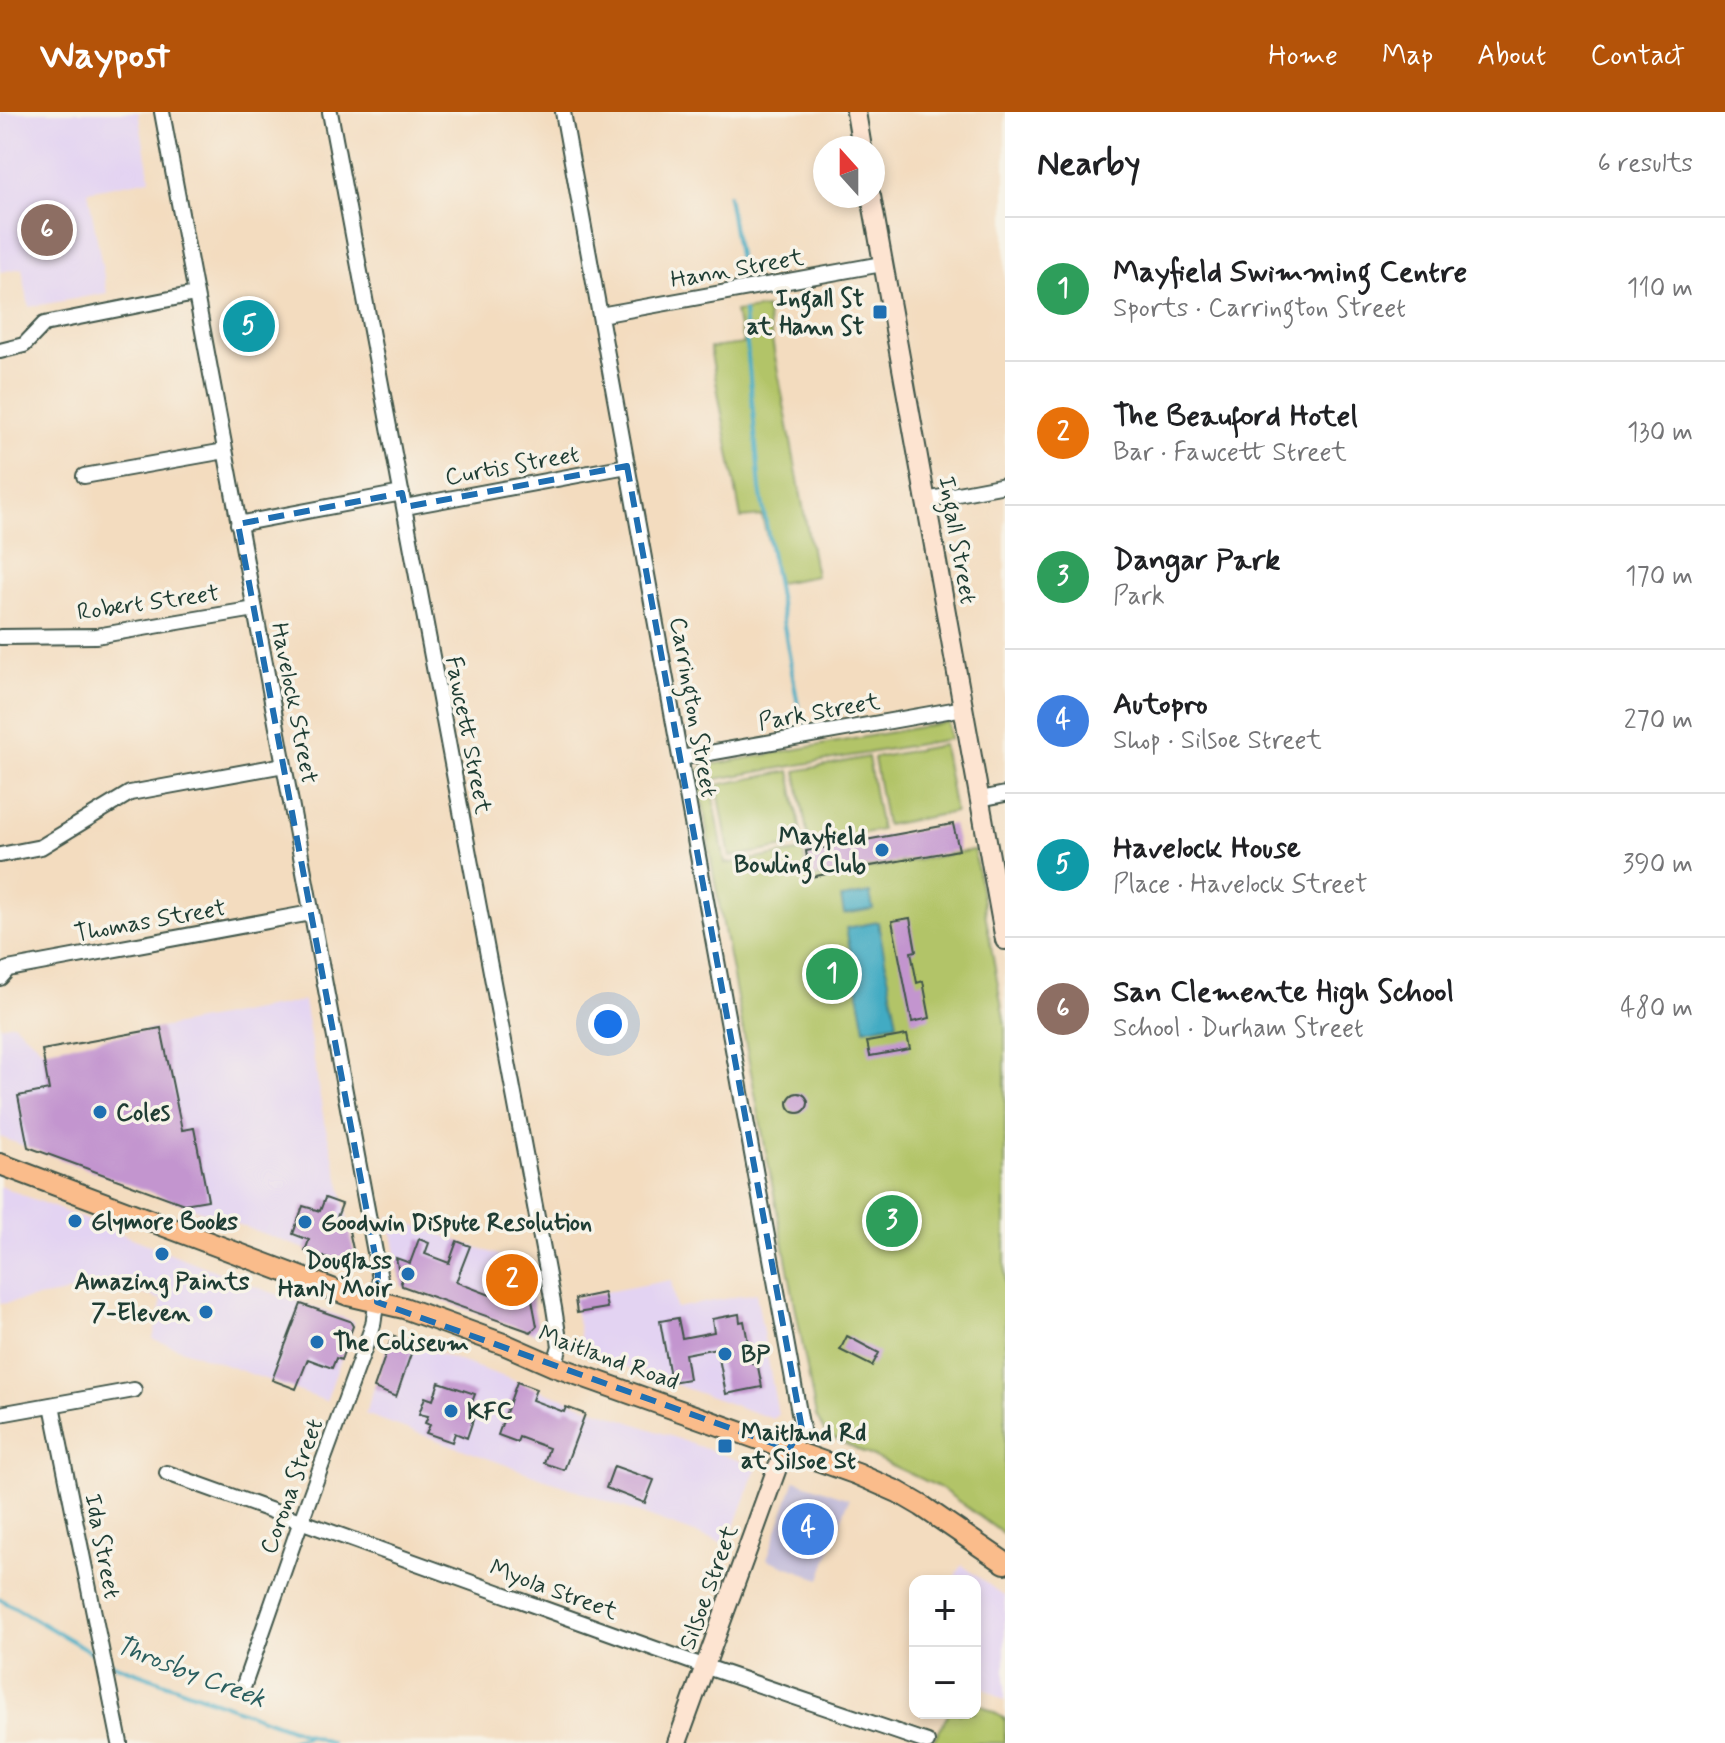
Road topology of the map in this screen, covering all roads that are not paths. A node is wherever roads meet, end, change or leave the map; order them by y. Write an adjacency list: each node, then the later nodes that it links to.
1 (162, 112): 8 (street, Havelock Street)
2 (330, 112): 15 (street, Fawcett Street)
3 (563, 112): 9 (street, Carrington Street)
4 (856, 112): 5 (main road)
5 (860, 136)
6 (873, 208): 7 (main road, Ingall Street)
7 (882, 264): 9 (street, Hann Street); 16 (main road, Ingall Street)
8 (195, 294): 10 (street); 11 (street, Havelock Street)
9 (600, 315): 12 (street, Carrington Street)
10 (0, 351)
11 (225, 451): 13 (street); 17 (street, Havelock Street)
12 (627, 466): 15 (street, Curtis Street); 21 (street, Carrington Street)
13 (84, 476)
14 (1005, 485): 16 (street)
15 (403, 500): 17 (street, Curtis Street); 31 (street, Fawcett Street)
16 (926, 500): 20 (main road, Ingall Street)
17 (238, 524): 18 (street, Havelock Street)
18 (255, 609): 19 (street, Robert Street); 22 (street, Havelock Street)
19 (0, 637)
20 (964, 708): 21 (street, Park Street); 24 (main road, Ingall Street)
21 (681, 758): 35 (street, Carrington Street)
22 (284, 765): 25 (street); 26 (street, Havelock Street)
23 (1005, 794): 24 (street)
24 (980, 799): 27 (main road, Ingall Street)
25 (0, 855)
26 (311, 913): 28 (street, Thomas Street); 30 (street, Havelock Street)
27 (1005, 940)
28 (0, 976)
29 (0, 1164): 30 (main road, Maitland Road)
30 (377, 1302): 31 (main road, Maitland Road); 37 (street, Corona Street)
31 (554, 1366): 35 (main road, Maitland Road)
32 (134, 1390): 33 (street)
33 (52, 1405): 34 (street); 42 (street, Ida Street)
34 (0, 1414)
35 (789, 1449): 38 (main road, Maitland Road); 39 (main road, Silsoe Street)
36 (167, 1473): 37 (street, Myola Street)
37 (301, 1521): 39 (street, Myola Street); 40 (street, Corona Street)
38 (1005, 1563)
39 (705, 1667): 41 (street, Myola Street); 43 (main road, Silsoe Street)
40 (244, 1685)
41 (927, 1742)
42 (120, 1743)
43 (677, 1743)

